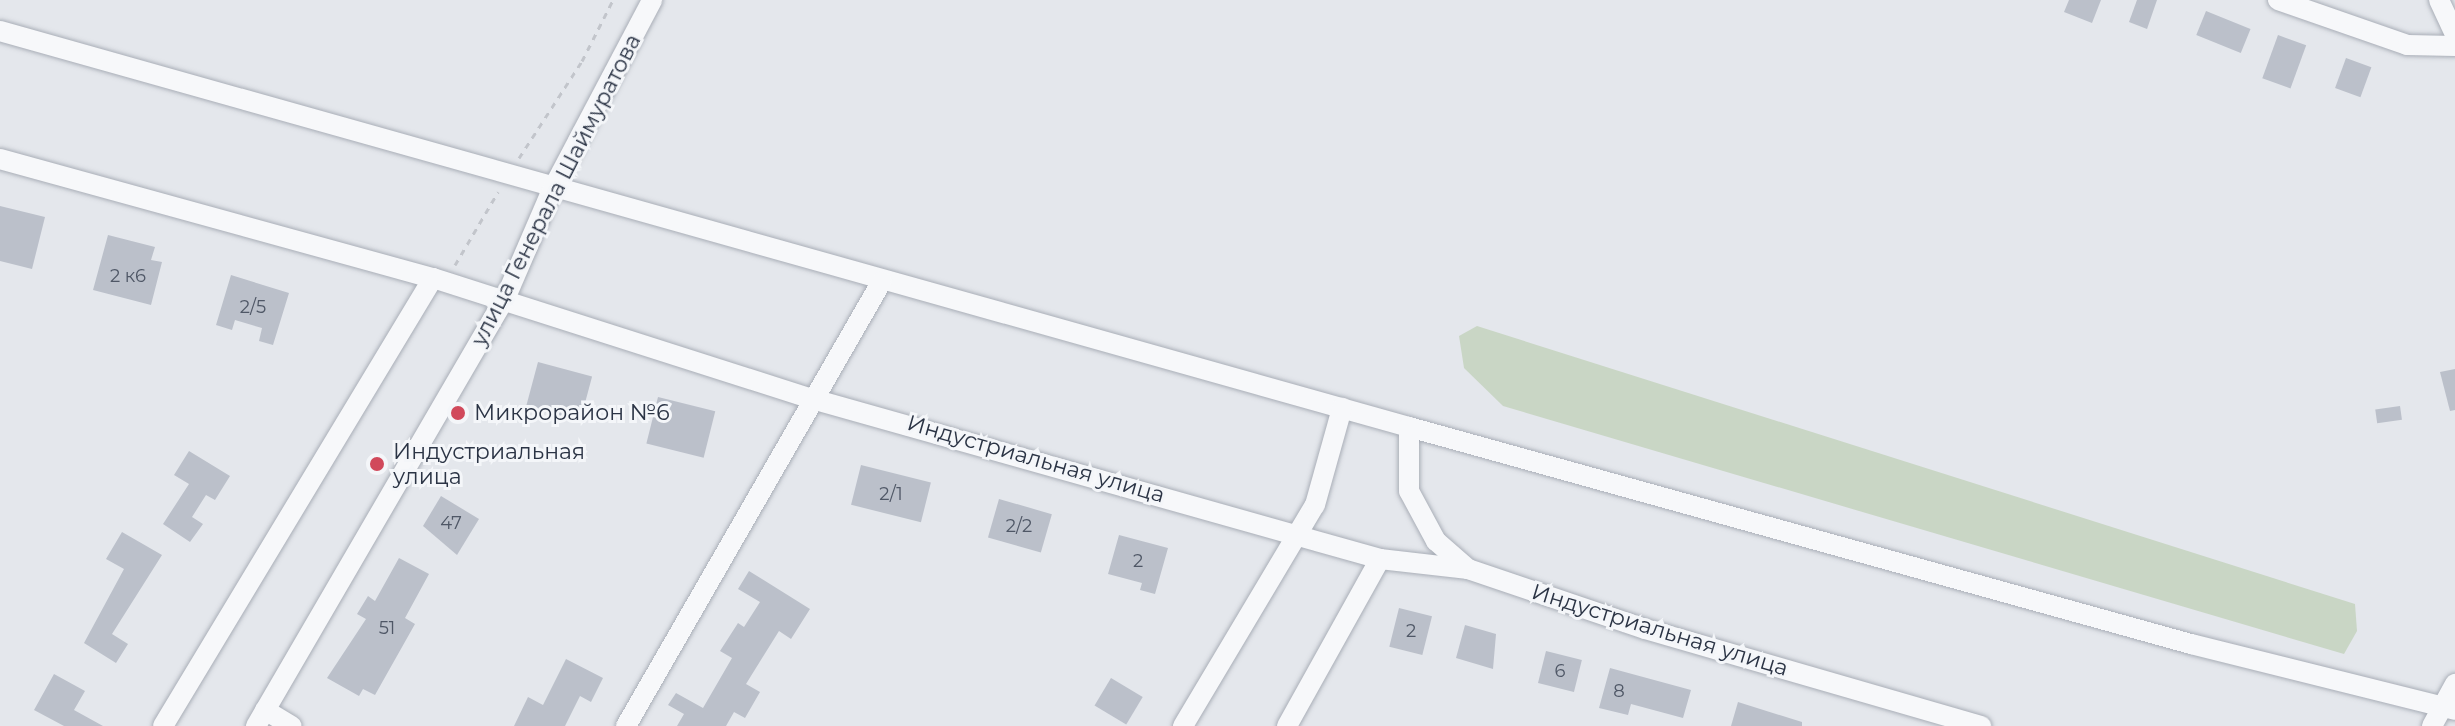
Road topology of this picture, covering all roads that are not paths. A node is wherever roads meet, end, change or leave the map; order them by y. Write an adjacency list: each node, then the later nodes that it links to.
1 (652, 0): 8 (street, улица Генерала Шаймуратова)
2 (2278, 0): 6 (street)
3 (2439, 0): 5 (street)
4 (0, 31): 8 (street)
5 (2455, 35)
6 (2455, 46)
7 (0, 159): 9 (street, Индустриальная улица)
8 (552, 190): 10 (street); 11 (street, улица Генерала Шаймуратова)
9 (439, 280): 11 (street, Индустриальная улица); 21 (street)
10 (882, 281): 12 (street); 13 (street)
11 (505, 299): 12 (street, Индустриальная улица); 20 (street, улица Генерала Шаймуратова)
12 (816, 400): 15 (street, Индустриальная улица); 23 (street)
13 (1342, 408): 14 (street); 15 (street)
14 (1409, 427): 17 (street); 19 (street)
15 (1297, 533): 16 (street, Индустриальная улица); 24 (street)
16 (1380, 559): 17 (street, Индустриальная улица); 25 (street)
17 (1468, 569): 26 (street, Индустриальная улица)
18 (2455, 684): 19 (street)
19 (2449, 709): 27 (street)
20 (260, 718): 22 (street, улица Генерала Шаймуратова)
21 (163, 726)
22 (292, 726)
23 (626, 726)
24 (1183, 726)
25 (1287, 726)
26 (1981, 726)
27 (2432, 726)

